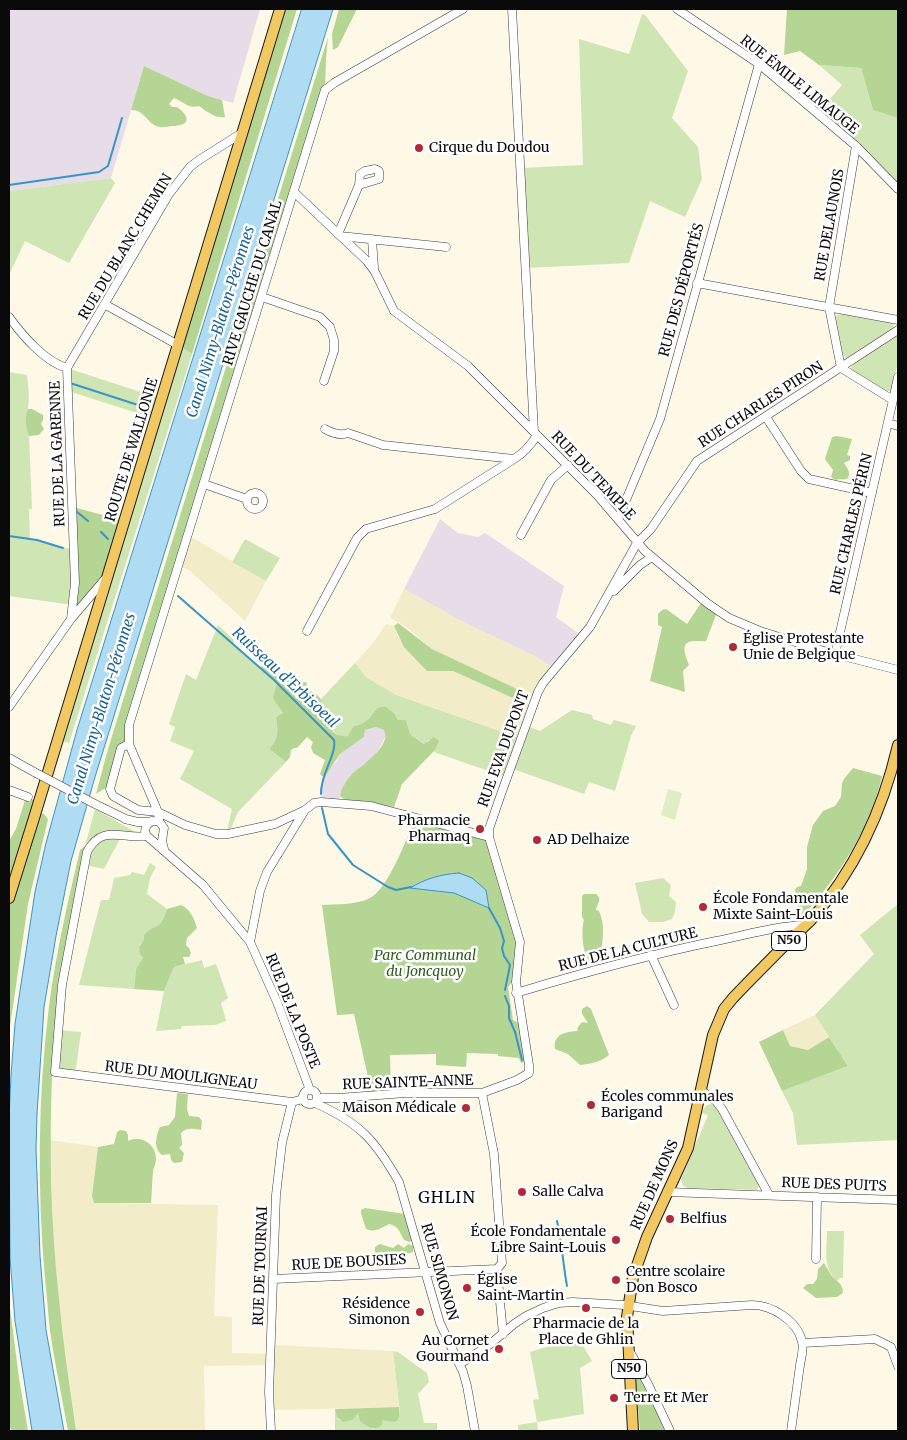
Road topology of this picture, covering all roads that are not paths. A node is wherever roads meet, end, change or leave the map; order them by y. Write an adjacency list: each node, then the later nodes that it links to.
1 (280, 9): 6 (main road, ROUTE DE WALLONIE)
2 (463, 9): 10 (street, RIVE GAUCHE DU CANAL)
3 (512, 9): 32 (street, RUE DU TEMPLE)
4 (677, 9): 5 (street, RUE ÉMILE LIMAUGE)
5 (759, 64): 7 (street, RUE ÉMILE LIMAUGE); 15 (street, RUE DES DÉPORTÉS)
6 (242, 133): 17 (street, RUE DU BLANC CHEMIN); 22 (main road, ROUTE DE WALLONIE)
7 (856, 146): 9 (street, RUE ÉMILE LIMAUGE); 18 (street, RUE DELAUNOIS)
8 (359, 185): 11 (street)
9 (898, 189)
10 (294, 192): 11 (street); 16 (street, RIVE GAUCHE DU CANAL)
11 (339, 235): 12 (street); 14 (street)
12 (372, 239): 13 (street); 14 (street)
13 (446, 247)
14 (375, 272): 32 (street)
15 (697, 283): 18 (street); 38 (street, RUE DES DÉPORTÉS)
16 (262, 296): 26 (street); 35 (street, RIVE GAUCHE DU CANAL)
17 (106, 305): 22 (street); 23 (street, RUE DU BLANC CHEMIN)
18 (828, 307): 20 (street); 24 (street)
19 (9, 317): 23 (street, RUE DE LA GARENNE)
20 (898, 320)
21 (898, 330): 24 (street, RUE CHARLES PIRON)
22 (178, 345): 42 (main road, ROUTE DE WALLONIE)
23 (67, 368): 44 (street, RUE DE LA GARENNE)
24 (841, 368): 27 (street); 28 (street, RUE CHARLES PIRON)
25 (898, 377): 27 (street, RUE CHARLES PÉRIN)
26 (324, 380)
27 (893, 400): 29 (street, RUE CHARLES PÉRIN)
28 (766, 417): 36 (street); 40 (street, RUE CHARLES PIRON)
29 (888, 423): 30 (street); 36 (street, RUE CHARLES PÉRIN)
30 (898, 426)
31 (325, 429): 33 (street)
32 (536, 433): 33 (street); 34 (street, RUE DU TEMPLE)
33 (514, 459): 45 (street)
34 (568, 465): 38 (street, RUE DU TEMPLE); 39 (street)
35 (204, 484): 37 (street); 49 (street, RIVE GAUCHE DU CANAL)
36 (872, 493): 46 (street, RUE CHARLES PÉRIN)
37 (247, 499)
38 (618, 518): 40 (street, RUE DU TEMPLE)
39 (520, 535)
40 (637, 543): 41 (street, RUE DU TEMPLE); 43 (street, RUE CHARLES PIRON)
41 (652, 557): 43 (street); 46 (street, RUE DU TEMPLE)
42 (108, 575): 44 (street); 63 (main road, ROUTE DE WALLONIE)
43 (607, 597): 61 (street, RUE EVA DUPONT)
44 (71, 619): 48 (street)
45 (307, 631)
46 (835, 654): 47 (street, RUE DU TEMPLE)
47 (898, 670)
48 (9, 707)
49 (129, 744): 55 (street, RIVE GAUCHE DU CANAL); 55 (street, RIVE GAUCHE DU CANAL)
50 (898, 744): 64 (main road, RUE DE MONS / N50)
51 (9, 758): 56 (street, RUE DE LA POSTE, bridge)
52 (9, 790): 53 (street)
53 (28, 797)
54 (306, 810): 58 (street); 61 (street); 65 (street)
55 (158, 812): 57 (street, RIVE GAUCHE DU CANAL); 58 (street)
56 (125, 819): 57 (street); 60 (street, RUE DE LA POSTE)
57 (155, 821): 59 (street); 60 (street)
58 (185, 824): 59 (street)
59 (163, 833): 60 (street); 62 (street)
60 (148, 835): 62 (street, RUE DE LA POSTE); 74 (street, RUE DU MOULIGNEAU)
61 (489, 837): 67 (street)
62 (164, 849): 65 (street, RUE DE LA POSTE)
63 (9, 896)
64 (806, 924): 66 (street, RUE DE LA CULTURE); 70 (main road, RUE DE MONS / N50)
65 (250, 942): 69 (street, RUE DE LA POSTE)
66 (651, 955): 67 (street, RUE DE LA CULTURE); 68 (street)
67 (516, 993): 71 (street, RUE SAINTE-ANNE)
68 (674, 1005)
69 (310, 1090): 72 (street); 73 (street)
70 (702, 1091): 75 (main road, RUE DE MONS / N50); 76 (street)
71 (482, 1093): 73 (street, RUE SAINTE-ANNE); 80 (street)
72 (303, 1099): 73 (street); 74 (street, RUE DU MOULIGNEAU)
73 (316, 1100): 81 (street, RUE SIMONON)
74 (292, 1102): 82 (street, RUE DE TOURNAI)
75 (668, 1192): 76 (street, RUE DES PUITS); 83 (main road, RUE DE MONS / N50)
76 (769, 1195): 77 (street, RUE DES PUITS)
77 (817, 1197): 78 (street, RUE DES PUITS); 79 (street)
78 (898, 1200)
79 (816, 1259)
80 (497, 1268): 81 (street, RUE DE BOUSIES); 84 (street)
81 (425, 1272): 82 (street, RUE DE BOUSIES); 87 (street, RUE SIMONON)
82 (273, 1279): 89 (street, RUE DE TOURNAI)
83 (628, 1306): 84 (street); 85 (street); 86 (main road, N50)
84 (503, 1334): 87 (street)
85 (803, 1343): 88 (street); 93 (street)
86 (628, 1348): 91 (main road, N50); 92 (street)
87 (460, 1364): 90 (street, RUE SIMONON)
88 (898, 1366)
89 (270, 1431)
90 (475, 1431)
91 (633, 1431)
92 (670, 1431)
93 (791, 1431)

